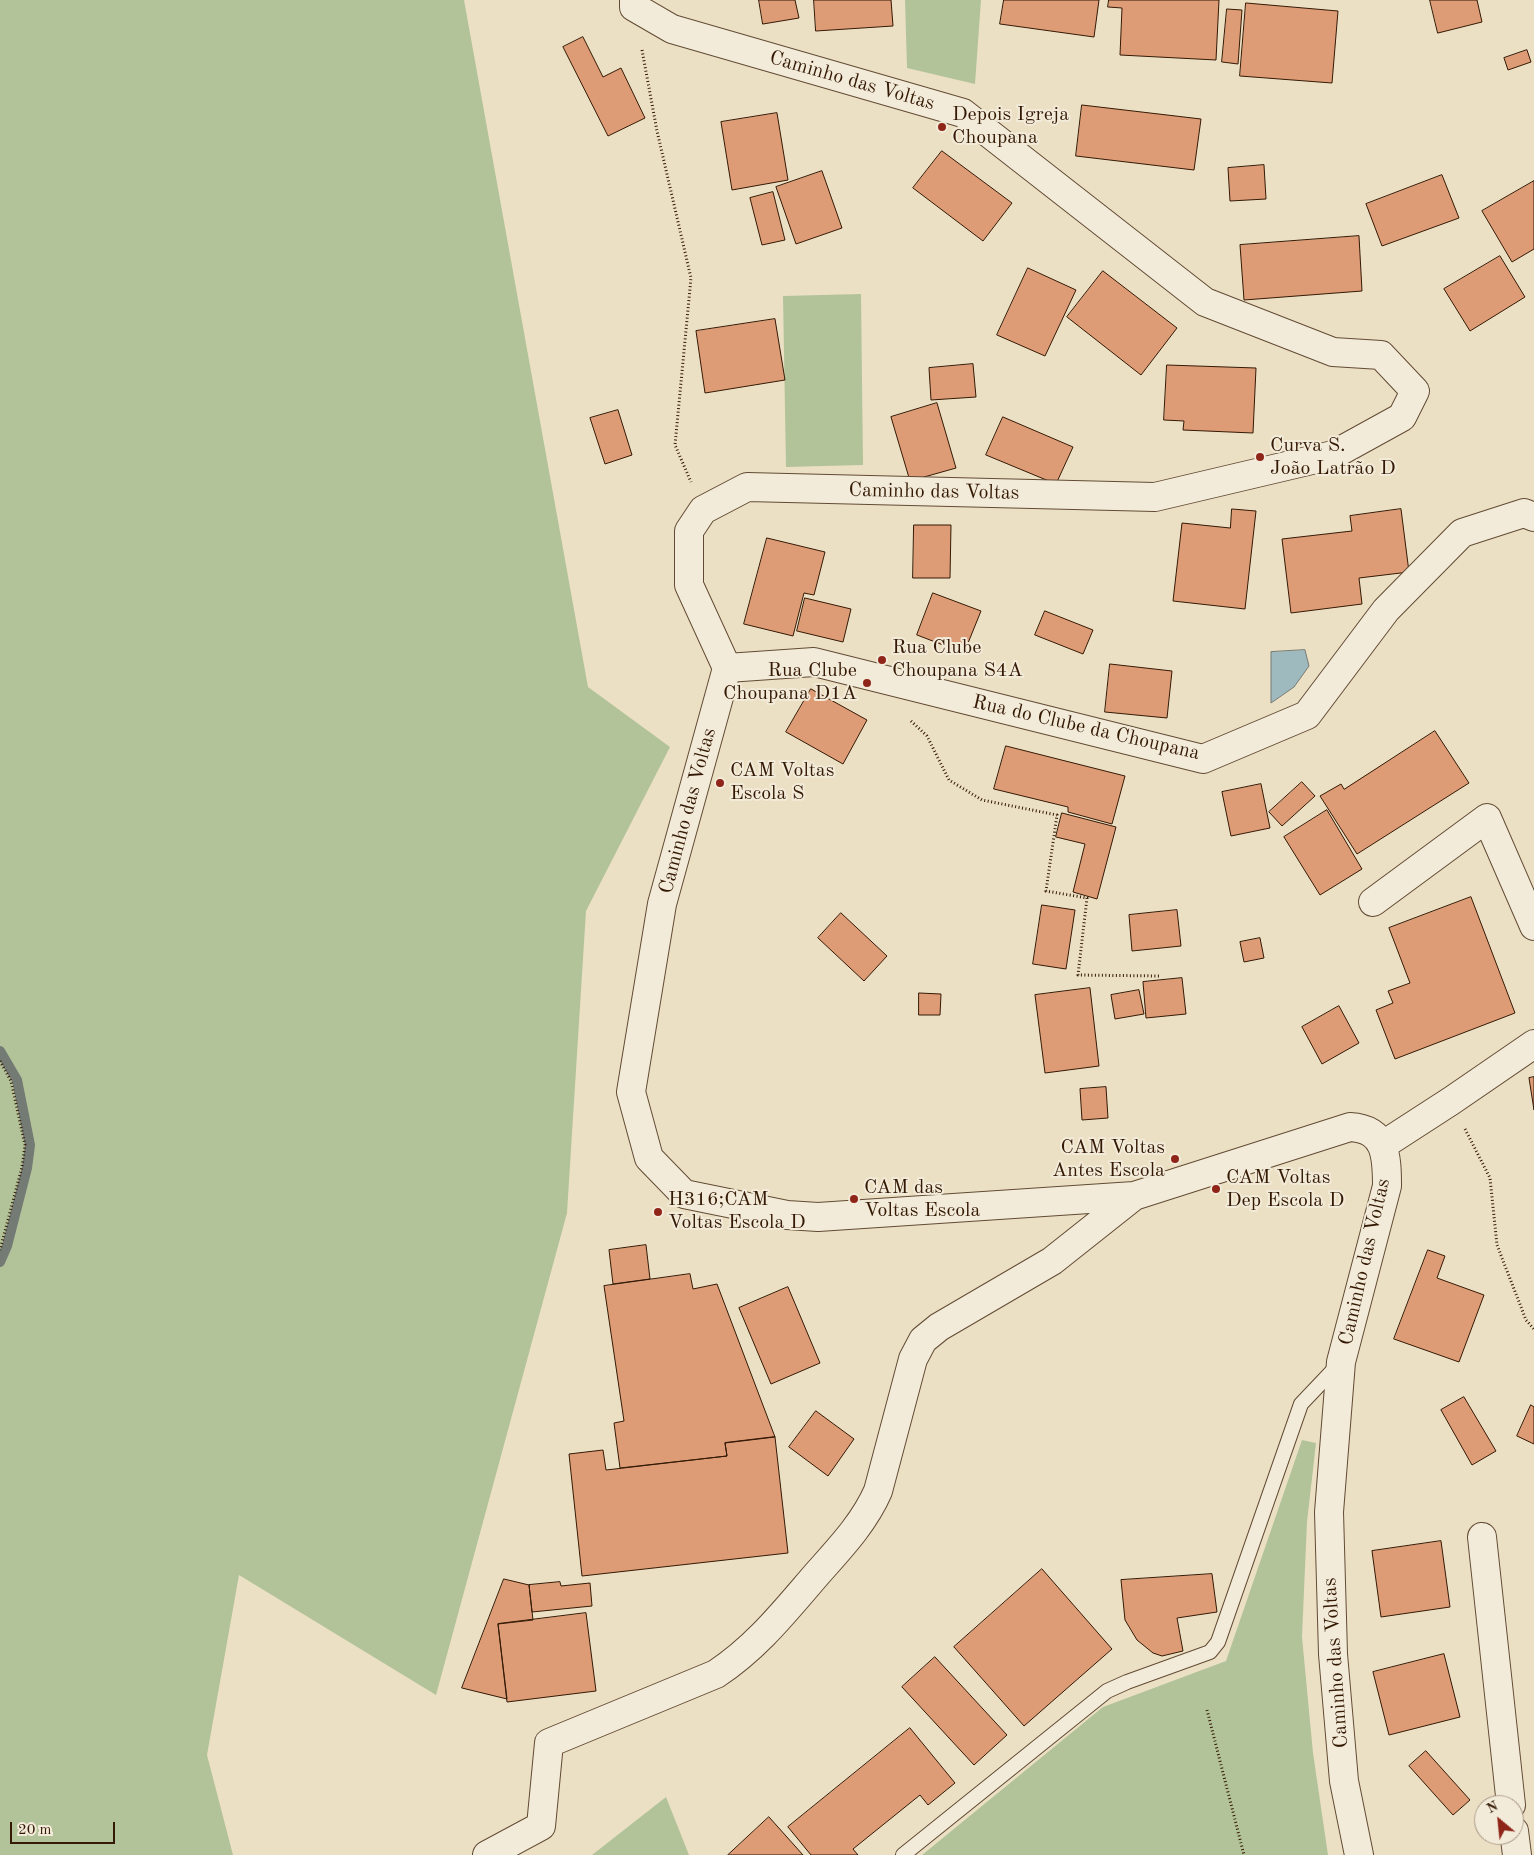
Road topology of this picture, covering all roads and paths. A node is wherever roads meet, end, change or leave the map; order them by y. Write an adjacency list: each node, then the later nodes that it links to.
1 (634, 4): 2 (path); 2 (street, Caminho das Voltas)
2 (703, 510): 4 (street, Caminho das Voltas)
3 (1534, 517): 4 (street, Rua do Clube da Choupana)
4 (727, 668): 13 (street, Caminho das Voltas)
5 (907, 717): 8 (path)
6 (1373, 902): 7 (street)
7 (1534, 926)
8 (1159, 976)
9 (1534, 1044): 11 (street)
10 (0, 1061): 14 (path)
11 (1451, 1101): 12 (street); 15 (path)
12 (1383, 1145): 13 (street, Caminho das Voltas); 16 (street, Caminho das Voltas)
13 (1134, 1196): 20 (street)
14 (0, 1250)
15 (1534, 1329)
16 (1341, 1362): 21 (lane); 23 (street, Caminho das Voltas)
17 (1482, 1537): 19 (street)
18 (1207, 1710): 22 (path)
19 (1510, 1795)
20 (487, 1855)
21 (904, 1855)
22 (1244, 1855)
23 (1359, 1855)

